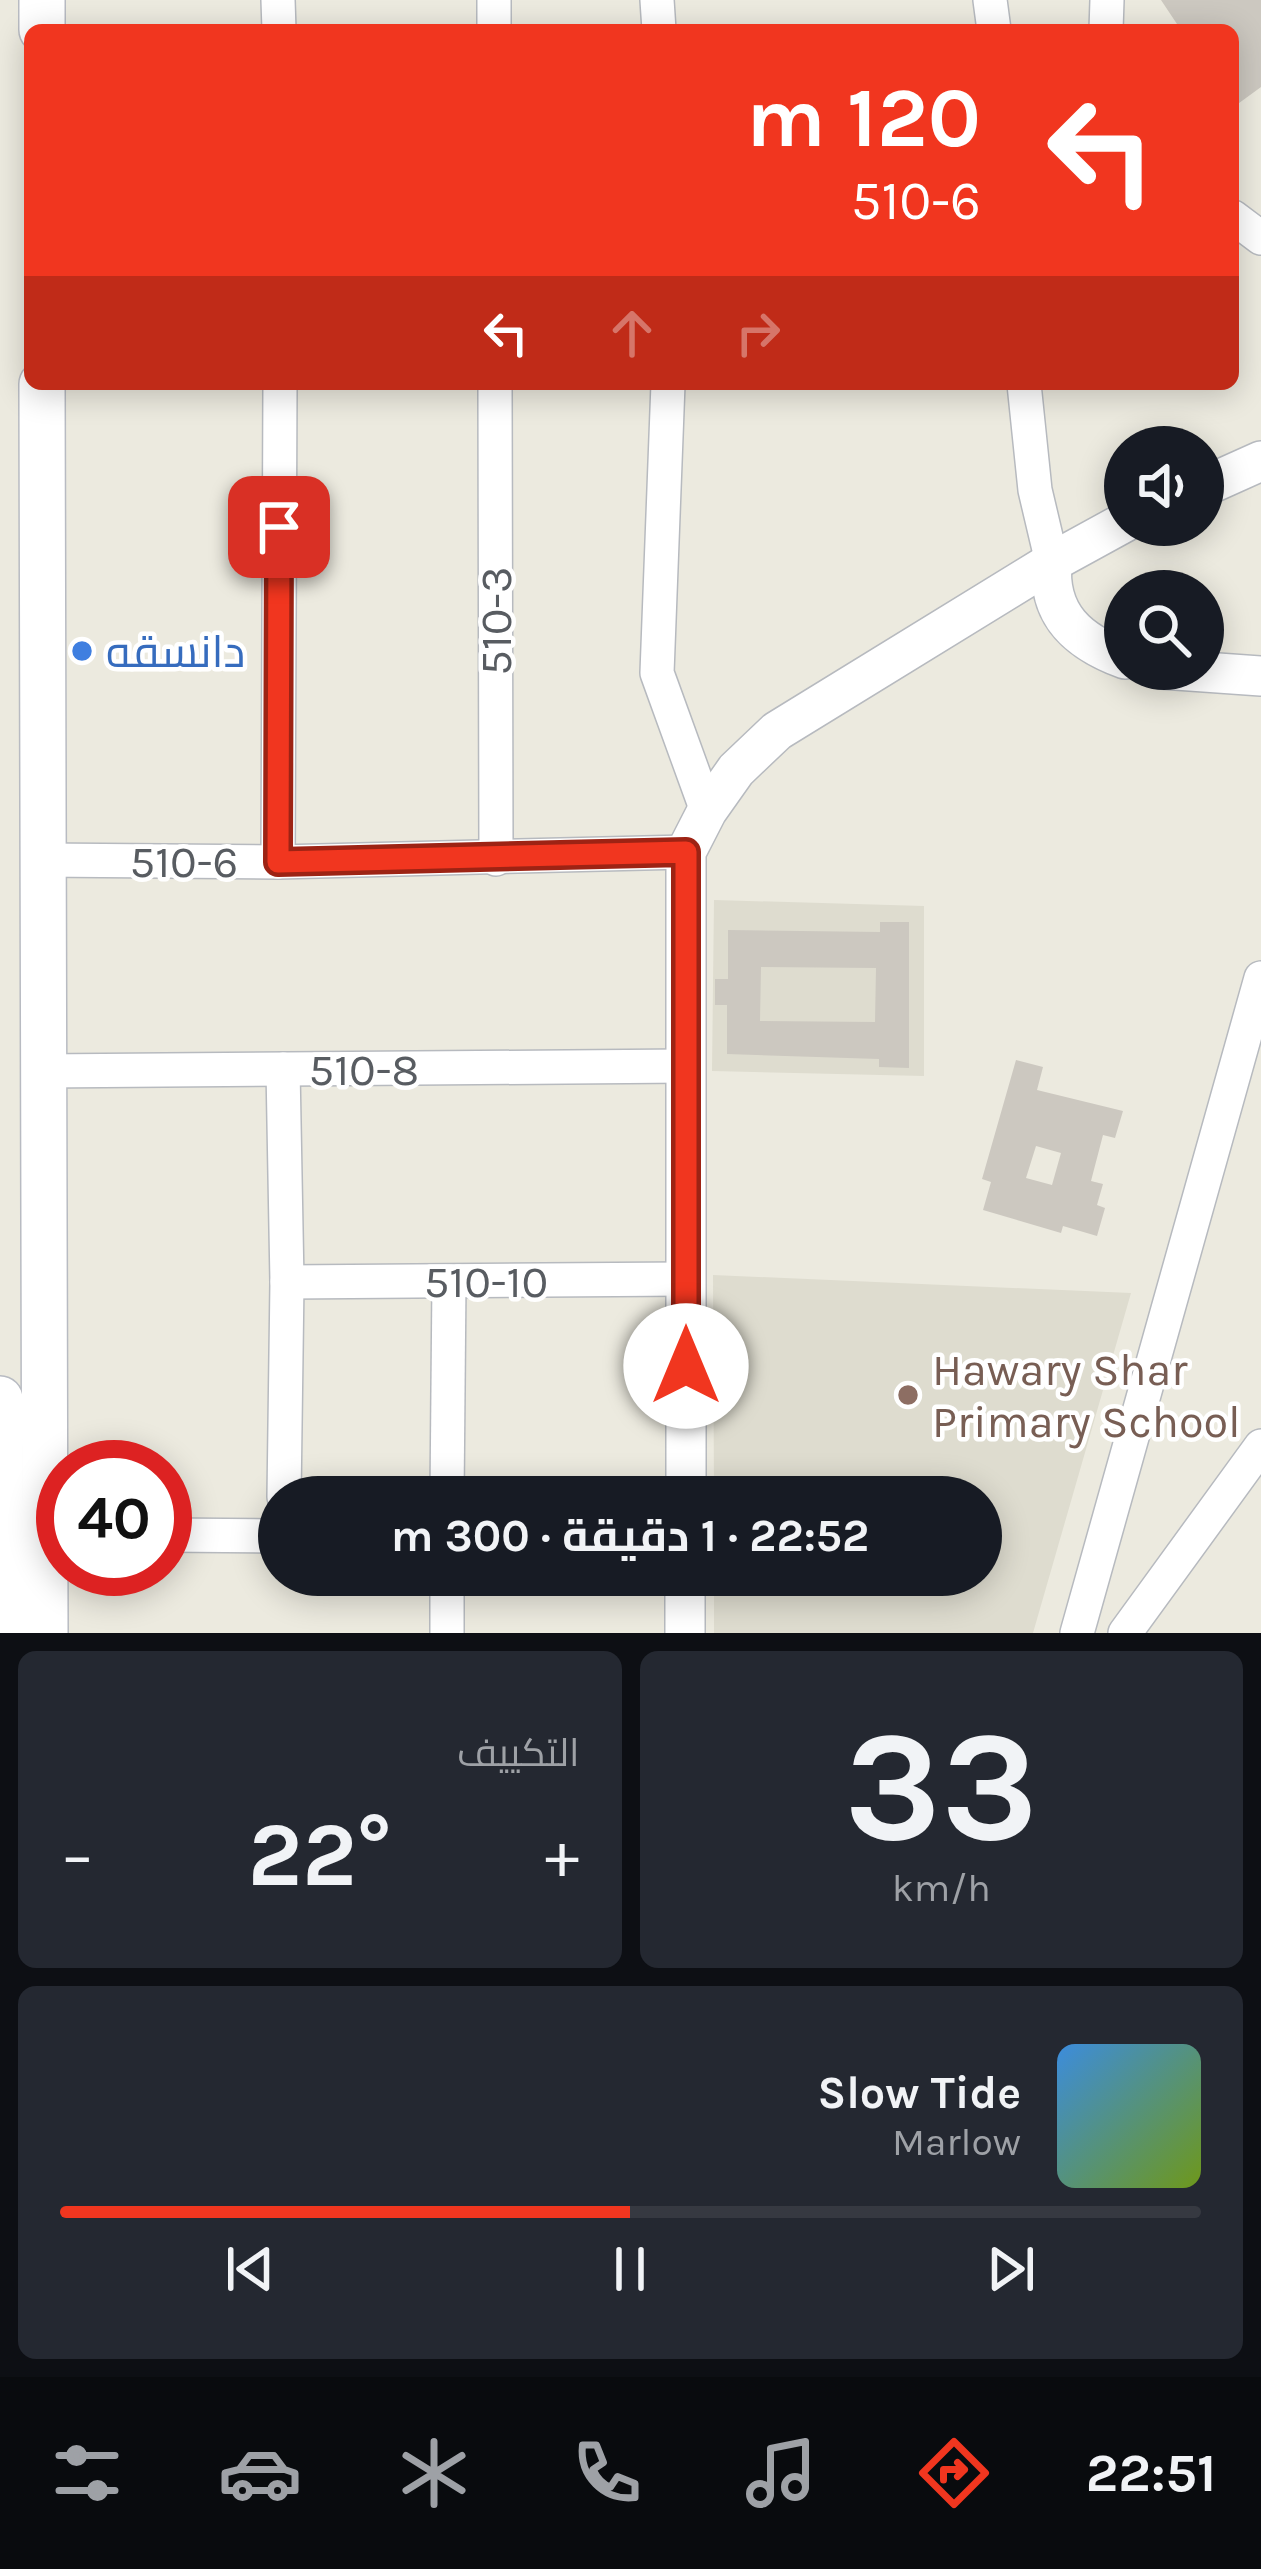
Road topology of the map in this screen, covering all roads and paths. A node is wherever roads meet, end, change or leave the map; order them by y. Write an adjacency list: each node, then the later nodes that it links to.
1 (41, 390): 10 (main road)
2 (280, 390): 18 (street)
3 (495, 390): 16 (street, 510-3)
4 (668, 390): 14 (street)
5 (1025, 390): 9 (street)
6 (1261, 461): 7 (street)
7 (1224, 478)
8 (1104, 534): 9 (street)
9 (1052, 562): 11 (street); 14 (street)
10 (20, 598): 17 (main road)
11 (1104, 650)
12 (1224, 673): 13 (street)
13 (1261, 676)
14 (707, 811): 15 (street)
15 (686, 852): 16 (street, 510-6); 20 (street)
16 (496, 859): 18 (street, 510-6)
17 (41, 860): 18 (street, 510-6); 22 (main road)
18 (278, 862)
19 (1261, 978): 23 (street)
20 (686, 1066): 21 (street, 510-8); 24 (street)
21 (283, 1070): 22 (street, 510-8); 26 (street)
22 (42, 1071): 28 (main road)
23 (1249, 1072): 44 (street)
24 (686, 1280): 25 (street, 510-10); 32 (street)
25 (448, 1281): 26 (street, 510-10); 31 (street)
26 (287, 1282): 30 (street)
27 (0, 1399): 36 (main road)
28 (52, 1440)
29 (1261, 1446): 33 (street)
30 (284, 1476)
31 (447, 1476)
32 (686, 1476)
33 (1246, 1489): 45 (street)
34 (192, 1534): 35 (street)
35 (258, 1536)
36 (0, 1580): 40 (main road)
37 (48, 1596): 41 (main road)
38 (447, 1596): 42 (street)
39 (686, 1596): 43 (street)
40 (1, 1633)
41 (45, 1633)
42 (447, 1633)
43 (685, 1633)
44 (1077, 1633)
45 (1125, 1633)

